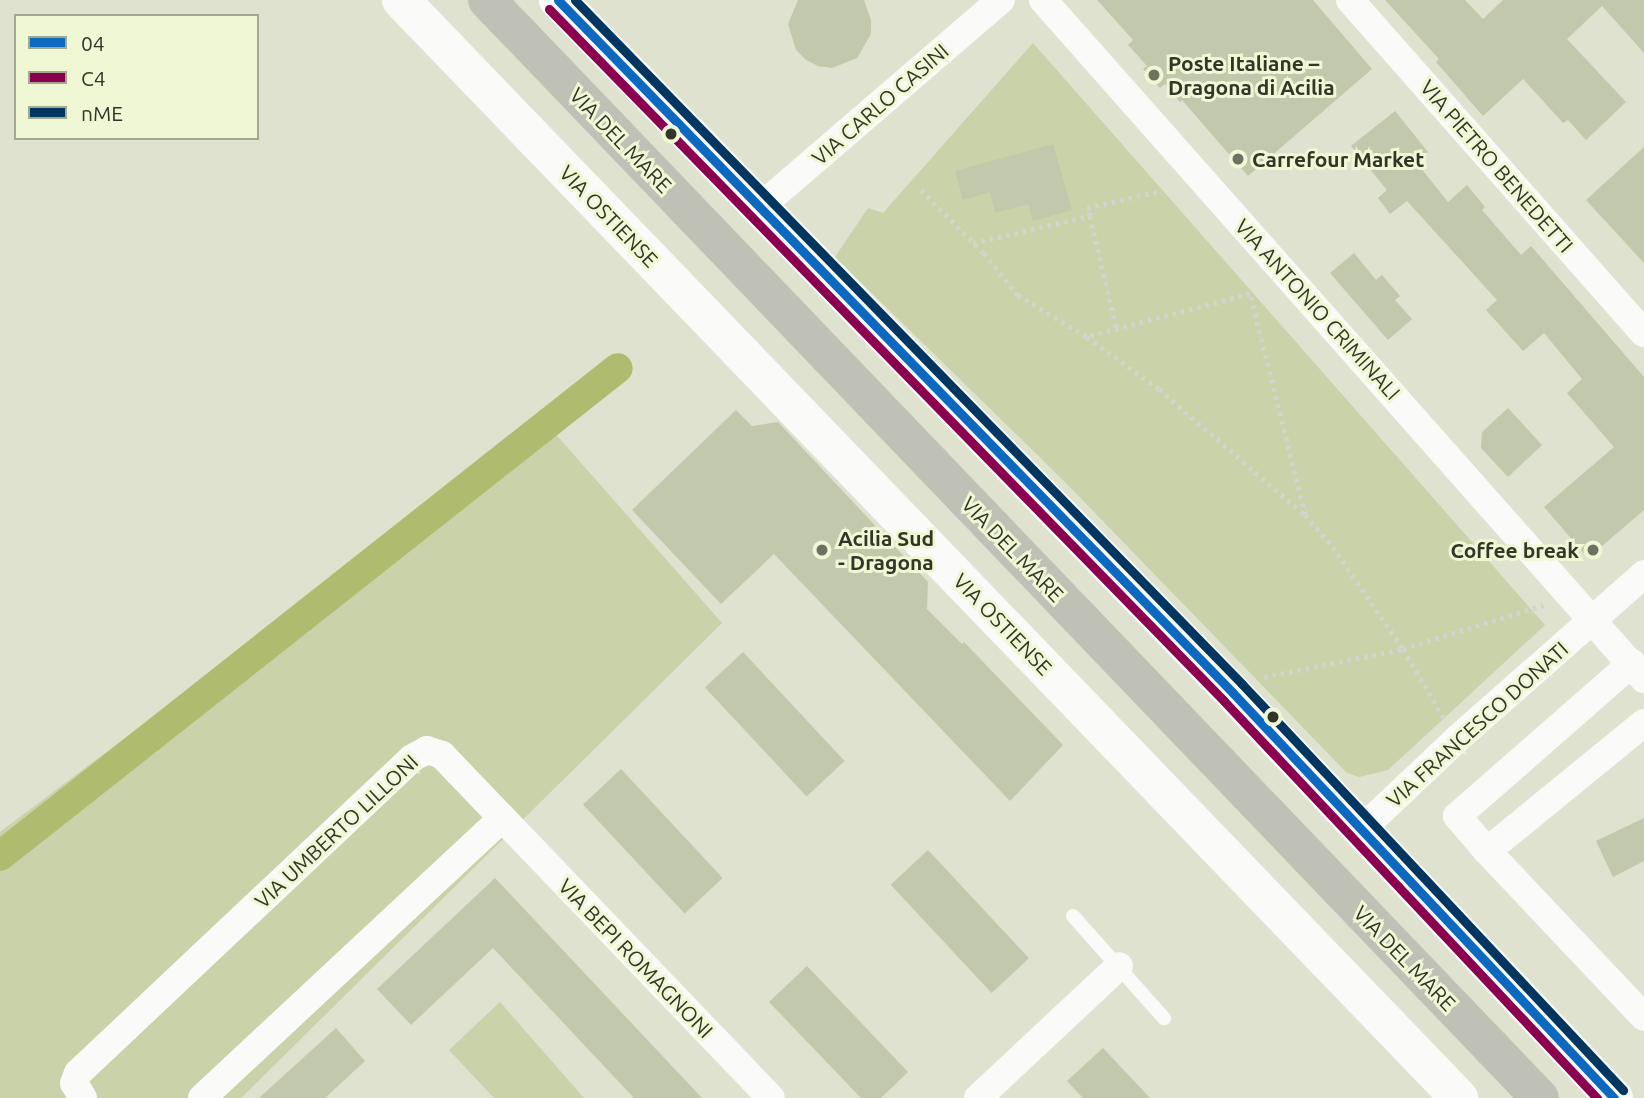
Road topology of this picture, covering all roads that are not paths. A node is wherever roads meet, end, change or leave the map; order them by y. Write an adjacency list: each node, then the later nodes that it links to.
1 (401, 0): 24 (main road, VIA OSTIENSE)
2 (486, 0): 25 (main road, VIA DEL MARE)
3 (558, 0): 7 (main road)
4 (1001, 0): 7 (street, VIA CARLO CASINI)
5 (1043, 0): 10 (street, VIA ANTONIO CRIMINALI)
6 (1350, 0): 8 (street, VIA PIETRO BENEDETTI)
7 (759, 208): 14 (main road)
8 (1644, 333)
9 (1644, 574): 10 (street, VIA FRANCESCO DONATI)
10 (1592, 619): 11 (street); 14 (street, VIA FRANCESCO DONATI)
11 (1638, 671): 15 (street)
12 (1644, 723): 15 (street)
13 (502, 818): 20 (street, VIA UMBERTO LILLONI); 21 (street); 22 (street, VIA BEPI ROMAGNONI)
14 (1362, 829): 26 (main road)
15 (1487, 851): 19 (street)
16 (1073, 916): 17 (lane)
17 (1119, 965): 18 (lane); 23 (street)
18 (1164, 1017)
19 (1644, 1017)
20 (83, 1098)
21 (202, 1098)
22 (771, 1098)
23 (978, 1098)
24 (1459, 1098)
25 (1539, 1098)
26 (1614, 1098)

